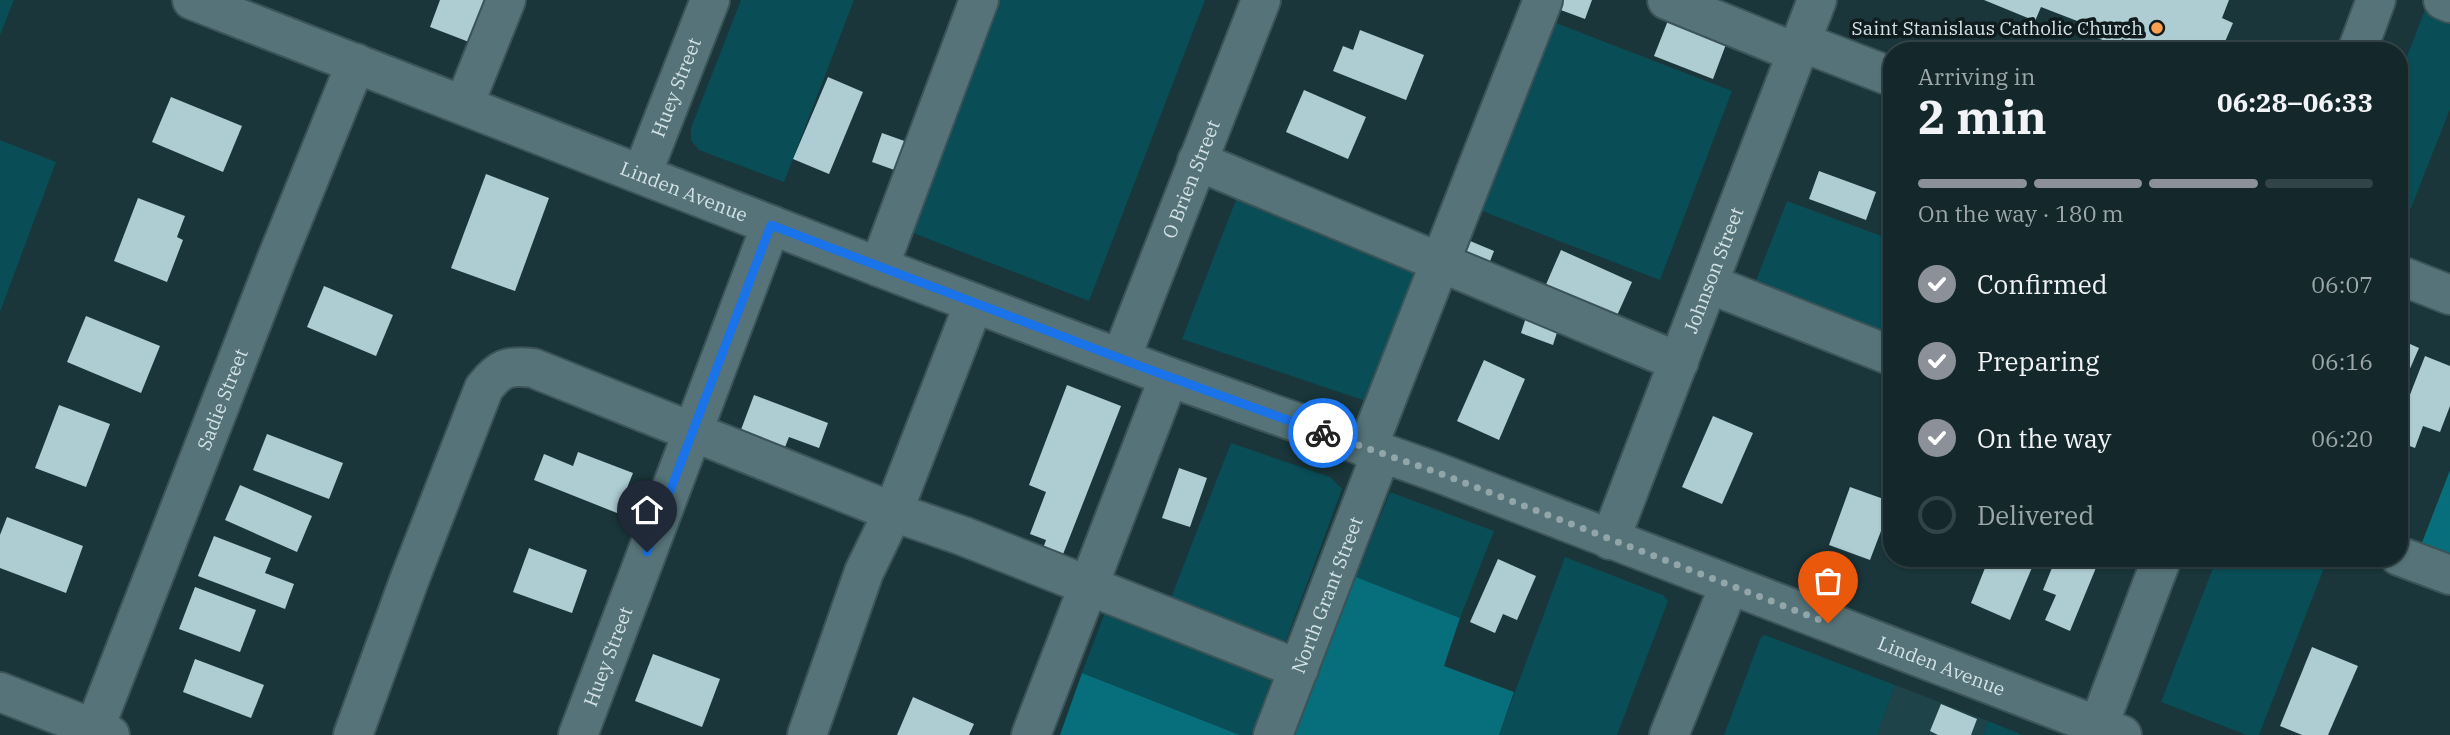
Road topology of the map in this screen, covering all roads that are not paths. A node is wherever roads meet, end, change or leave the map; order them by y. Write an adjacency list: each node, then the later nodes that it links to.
1 (192, 0): 14 (street, Linden Avenue)
2 (506, 0): 16 (street)
3 (710, 0): 18 (street, Huey Street)
4 (979, 0): 21 (street)
5 (1261, 0): 17 (street, O Brien Street)
6 (1543, 0): 20 (street, North Grant Street)
7 (1667, 0): 13 (street)
8 (1817, 0): 13 (street, Johnson Street)
9 (2376, 0): 12 (street)
10 (2443, 0): 11 (street)
11 (2450, 3)
12 (2360, 42)
13 (1799, 48): 15 (street); 23 (street, Johnson Street)
14 (356, 63): 16 (street, Linden Avenue); 42 (street, Sadie Street)
15 (1883, 74)
16 (464, 105): 18 (street, Linden Avenue)
17 (1197, 161): 20 (street); 27 (street, O Brien Street)
18 (642, 174): 19 (street, Linden Avenue)
19 (771, 225): 21 (street, Linden Avenue); 30 (street, Huey Street)
20 (1440, 264): 28 (street); 31 (street, North Grant Street)
21 (879, 267): 25 (street, Linden Avenue)
22 (2408, 279): 24 (street)
23 (1709, 284): 26 (street); 28 (street, Johnson Street)
24 (2450, 295)
25 (974, 303): 27 (street, Linden Avenue); 32 (street)
26 (1883, 352)
27 (1121, 358): 29 (street, Linden Avenue)
28 (1679, 362): 33 (street, Johnson Street)
29 (1169, 377): 31 (street, Linden Avenue); 37 (street)
30 (693, 431): 32 (street); 43 (street); 44 (street, Huey Street)
31 (1374, 452): 33 (street, Linden Avenue); 39 (street, North Grant Street)
32 (893, 512): 37 (street); 45 (street)
33 (1611, 540): 38 (street, Linden Avenue)
34 (2408, 559): 36 (street)
35 (2159, 567): 41 (street)
36 (2450, 575)
37 (1087, 586): 39 (street); 46 (street)
38 (1729, 586): 41 (street, Linden Avenue); 48 (street)
39 (1299, 669): 47 (street, North Grant Street)
40 (0, 692): 42 (street)
41 (2105, 732)
42 (99, 733)
43 (353, 735)
44 (578, 735)
45 (807, 735)
46 (1031, 735)
47 (1273, 735)
48 (1669, 735)

